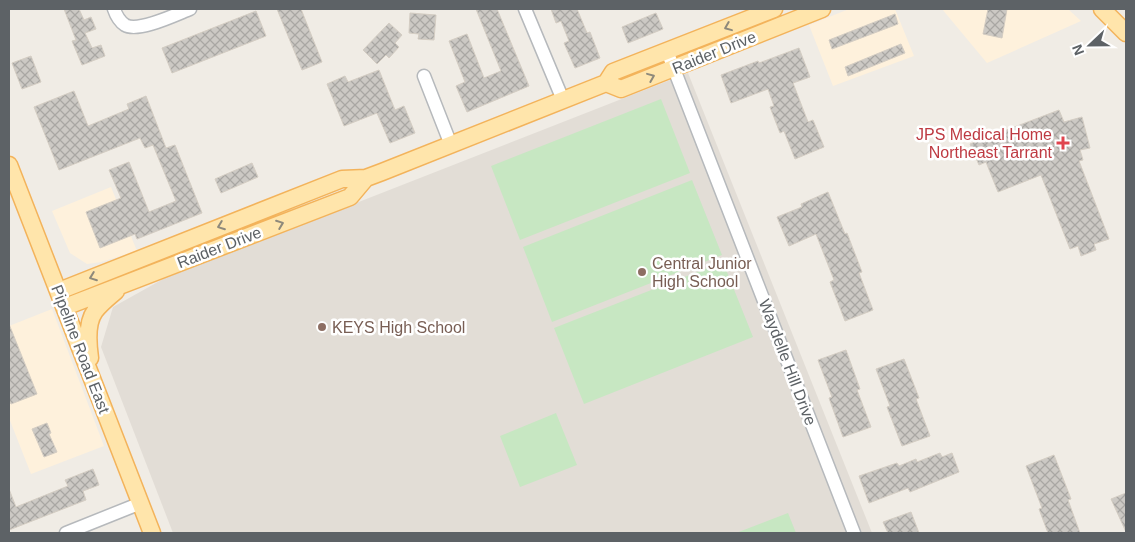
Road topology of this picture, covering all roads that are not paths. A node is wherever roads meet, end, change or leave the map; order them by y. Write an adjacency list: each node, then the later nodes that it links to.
1 (190, 9): 6 (street)
2 (525, 9): 12 (street)
3 (774, 9): 8 (main road, Raider Drive, one-way to 8)
4 (822, 9): 9 (main road, Raider Drive)
5 (1102, 9): 7 (main road)
6 (116, 14)
7 (1126, 33)
8 (666, 51): 9 (street, Waydelle Hill Drive); 11 (main road, Raider Drive)
9 (673, 68): 11 (main road, Raider Drive, one-way to 9); 25 (street, Waydelle Hill Drive)
10 (424, 76): 13 (street)
11 (606, 83): 12 (main road, Raider Drive)
12 (563, 100): 13 (main road, Raider Drive)
13 (451, 144): 15 (main road, Raider Drive)
14 (9, 164): 19 (main road, Pipeline Road East)
15 (366, 178): 16 (main road, Raider Drive, one-way to 16); 17 (main road, Raider Drive, one-way to 15)
16 (170, 247): 17 (main road); 19 (main road, Raider Drive, one-way to 19)
17 (176, 264): 18 (main road, Raider Drive)
18 (120, 285): 20 (main road, Raider Drive); 21 (main road)
19 (59, 291): 20 (main road, Pipeline Road East)
20 (65, 308): 21 (main road, Pipeline Road East)
21 (92, 378): 22 (main road, Pipeline Road East)
22 (141, 503): 23 (street); 24 (main road, Pipeline Road East)
23 (66, 533)
24 (152, 533)
25 (854, 533)

